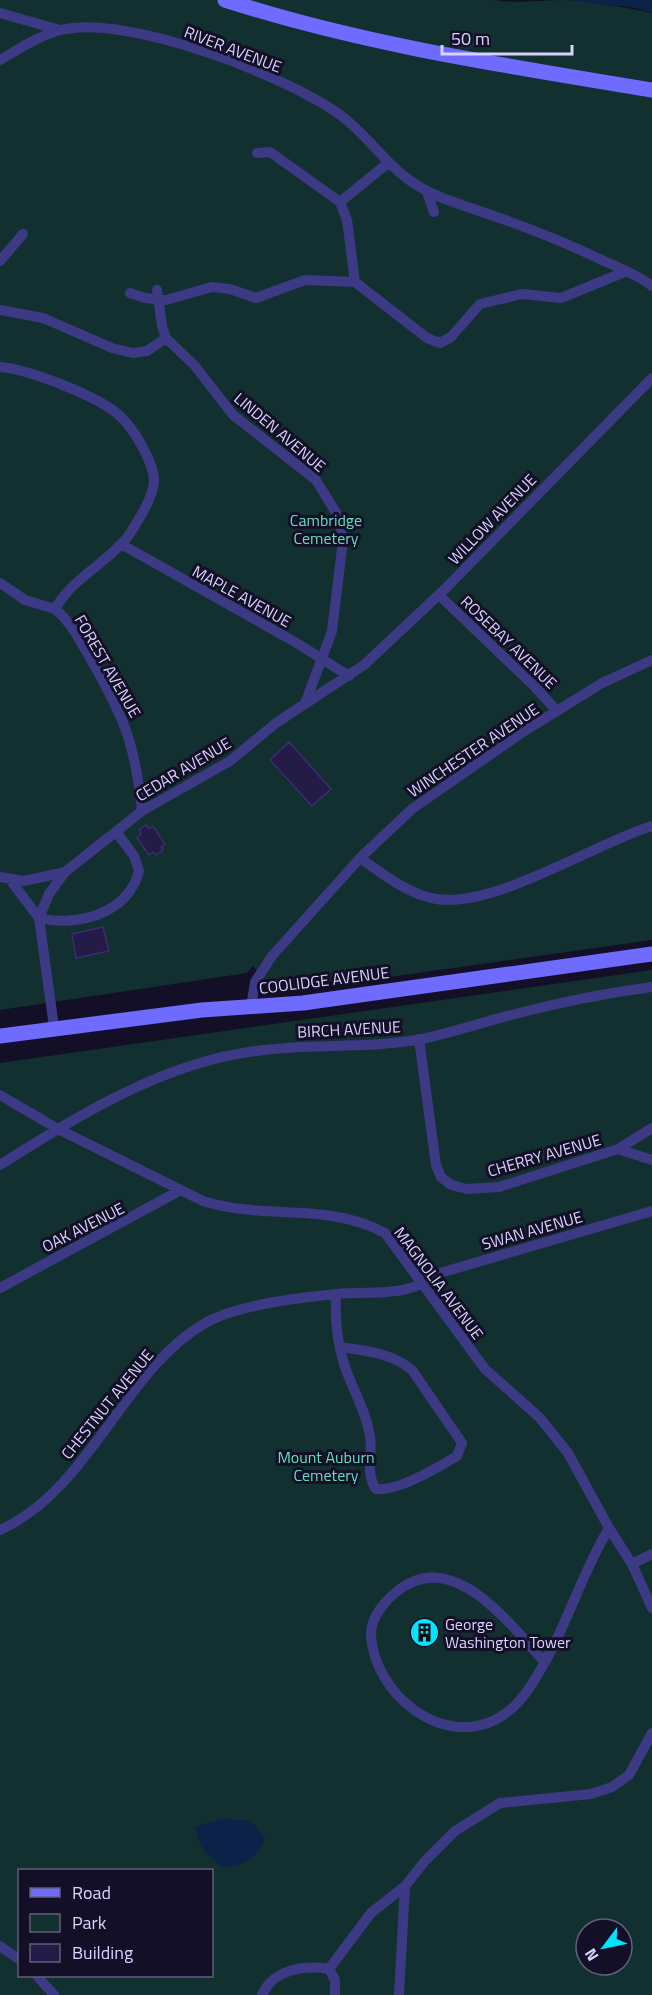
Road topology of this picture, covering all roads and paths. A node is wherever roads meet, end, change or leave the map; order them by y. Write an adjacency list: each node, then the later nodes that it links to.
1 (225, 0): 5 (street)
2 (0, 13): 3 (lane)
3 (60, 30): 4 (lane, RIVER AVENUE); 7 (lane, RIVER AVENUE)
4 (0, 60)
5 (652, 90)
6 (257, 153): 9 (lane)
7 (388, 162): 8 (lane, RIVER AVENUE); 9 (lane)
8 (427, 192): 10 (lane); 13 (lane, RIVER AVENUE)
9 (340, 202): 14 (lane)
10 (434, 212)
11 (23, 234): 12 (lane)
12 (0, 261)
13 (627, 271): 14 (lane); 15 (lane, RIVER AVENUE)
14 (355, 282): 17 (lane)
15 (652, 286)
16 (130, 293): 17 (lane)
17 (158, 296): 19 (lane)
18 (0, 310): 19 (lane)
19 (166, 338): 26 (lane, LINDEN AVENUE)
20 (0, 367): 22 (lane)
21 (652, 378): 24 (lane, WILLOW AVENUE)
22 (121, 544): 25 (lane); 26 (lane, MAPLE AVENUE)
23 (0, 583): 25 (lane)
24 (439, 595): 28 (lane, WILLOW AVENUE); 30 (lane, ROSEBAY AVENUE)
25 (55, 609): 31 (lane, FOREST AVENUE)
26 (324, 659): 28 (lane, MAPLE AVENUE); 29 (lane, LINDEN AVENUE)
27 (652, 660): 30 (lane, WINCHESTER AVENUE)
28 (349, 676): 29 (lane, CEDAR AVENUE)
29 (306, 701): 31 (lane, CEDAR AVENUE)
30 (557, 711): 34 (lane, WINCHESTER AVENUE)
31 (142, 811): 33 (lane, CEDAR AVENUE)
32 (652, 826): 34 (lane)
33 (117, 833): 35 (lane, CEDAR AVENUE); 38 (lane)
34 (360, 858): 41 (lane, WINCHESTER AVENUE)
35 (65, 872): 37 (lane); 38 (lane)
36 (0, 877): 37 (lane)
37 (11, 881): 38 (lane)
38 (39, 918): 42 (lane)
39 (652, 954): 41 (street, COOLIDGE AVENUE)
40 (652, 987): 44 (lane, BIRCH AVENUE)
41 (251, 1007): 42 (street, COOLIDGE AVENUE)
42 (54, 1028): 43 (street, COOLIDGE AVENUE)
43 (0, 1036)
44 (419, 1039): 47 (lane, BIRCH AVENUE); 48 (lane, CHERRY AVENUE)
45 (0, 1095): 47 (lane, MAGNOLIA AVENUE)
46 (652, 1128): 48 (lane, CHERRY AVENUE)
47 (58, 1129): 50 (lane, BIRCH AVENUE); 51 (lane, MAGNOLIA AVENUE)
48 (618, 1149): 49 (lane, CHERRY AVENUE)
49 (652, 1160)
50 (0, 1165)
51 (178, 1191): 53 (lane, MAGNOLIA AVENUE); 54 (lane, OAK AVENUE)
52 (652, 1211): 53 (lane, SWAN AVENUE)
53 (424, 1285): 55 (lane, CHESTNUT AVENUE); 57 (lane, MAGNOLIA AVENUE)
54 (0, 1288)
55 (336, 1294): 56 (lane); 58 (lane, CHESTNUT AVENUE)
56 (340, 1347): 56 (lane)
57 (609, 1528): 60 (lane, MAGNOLIA AVENUE); 62 (lane)
58 (0, 1530)
59 (652, 1554): 60 (lane)
60 (632, 1564): 61 (lane, MAGNOLIA AVENUE)
61 (652, 1608)
62 (545, 1662): 62 (lane)
63 (652, 1733): 64 (lane)
64 (405, 1886): 67 (lane); 72 (lane)
65 (0, 1946): 66 (lane)
66 (18, 1958)
67 (329, 1969): 70 (lane); 71 (lane)
68 (38, 1977): 69 (lane)
69 (54, 1995)
70 (262, 1995)
71 (335, 1995)
72 (399, 1995)

